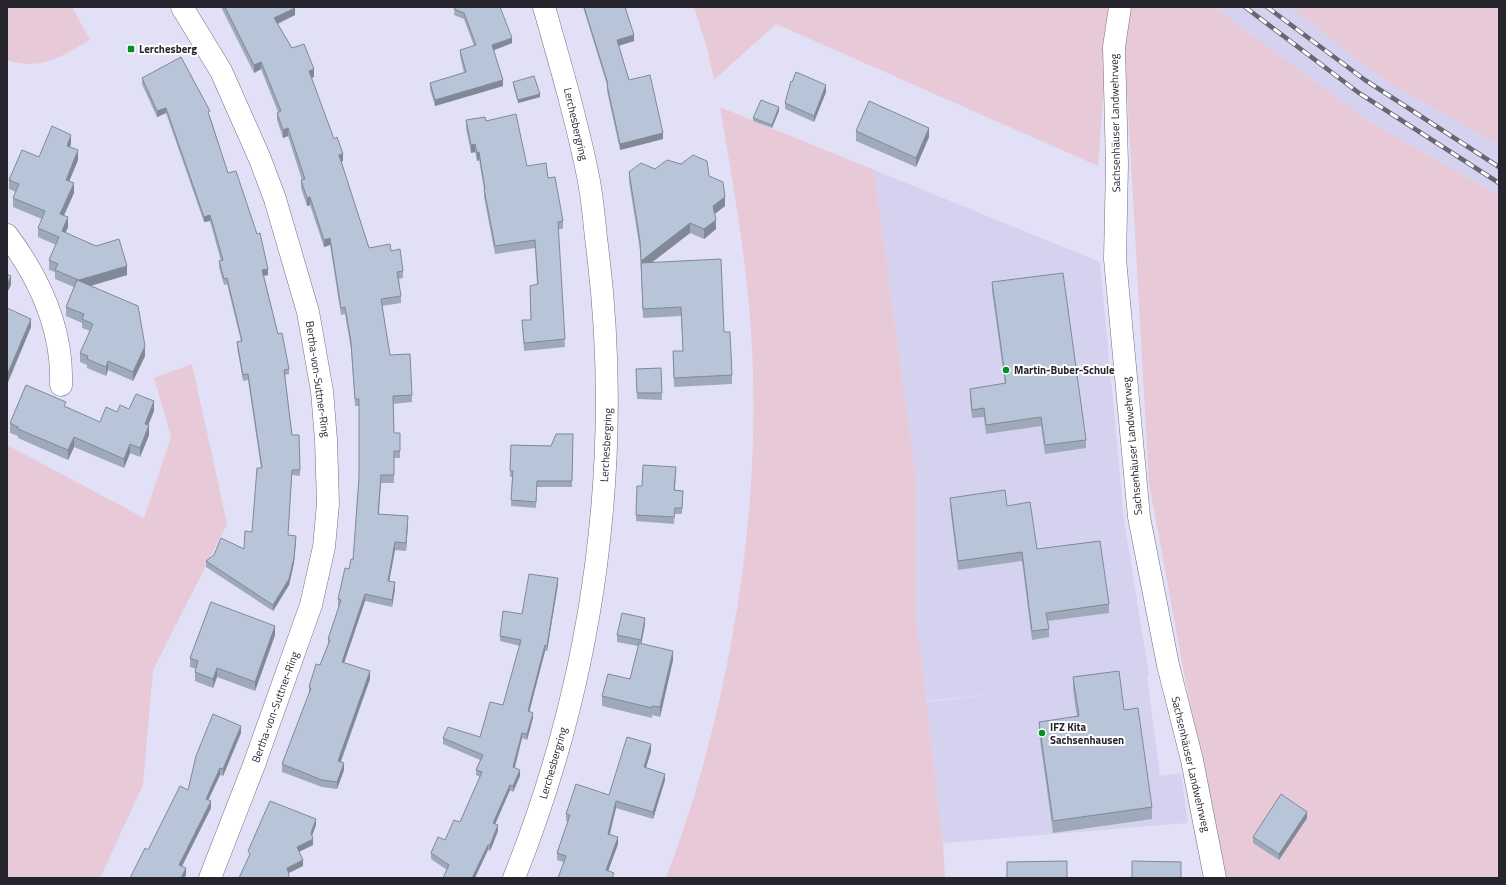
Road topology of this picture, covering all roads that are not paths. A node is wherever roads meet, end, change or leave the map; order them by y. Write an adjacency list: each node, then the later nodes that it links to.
1 (182, 7): 6 (street, Bertha-von-Suttner-Ring)
2 (544, 7): 7 (street, Lerchesbergring)
3 (1120, 7): 8 (street, Sachsenhäuser Landwehrweg)
4 (7, 235): 5 (street)
5 (61, 385)
6 (210, 878)
7 (514, 878)
8 (1215, 878)

